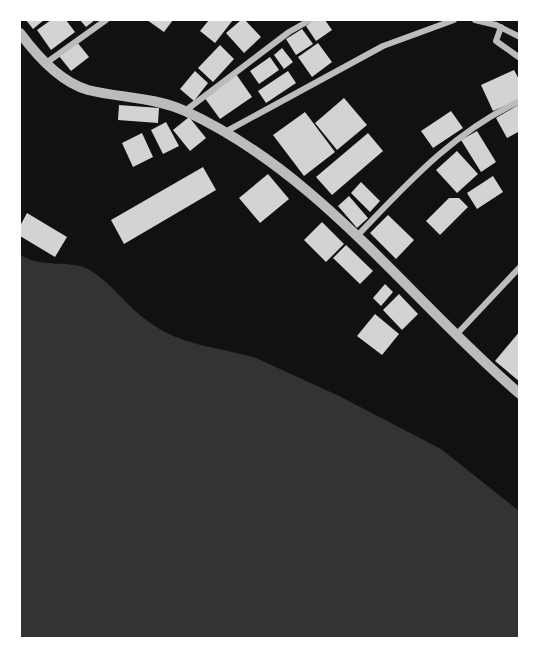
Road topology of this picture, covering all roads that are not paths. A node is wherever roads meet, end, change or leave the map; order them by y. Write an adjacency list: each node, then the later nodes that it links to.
1 (106, 20): 9 (street)
2 (310, 20): 11 (street)
3 (454, 20): 12 (street)
4 (475, 20): 5 (street)
5 (500, 29): 7 (street); 8 (street)
6 (20, 33): 9 (street)
7 (519, 37)
8 (519, 58)
9 (46, 63): 11 (street)
10 (519, 101): 13 (street)
11 (185, 111): 12 (street)
12 (229, 134): 13 (street)
13 (356, 237): 15 (street)
14 (519, 267): 15 (street)
15 (456, 335): 16 (street)
16 (519, 394)

